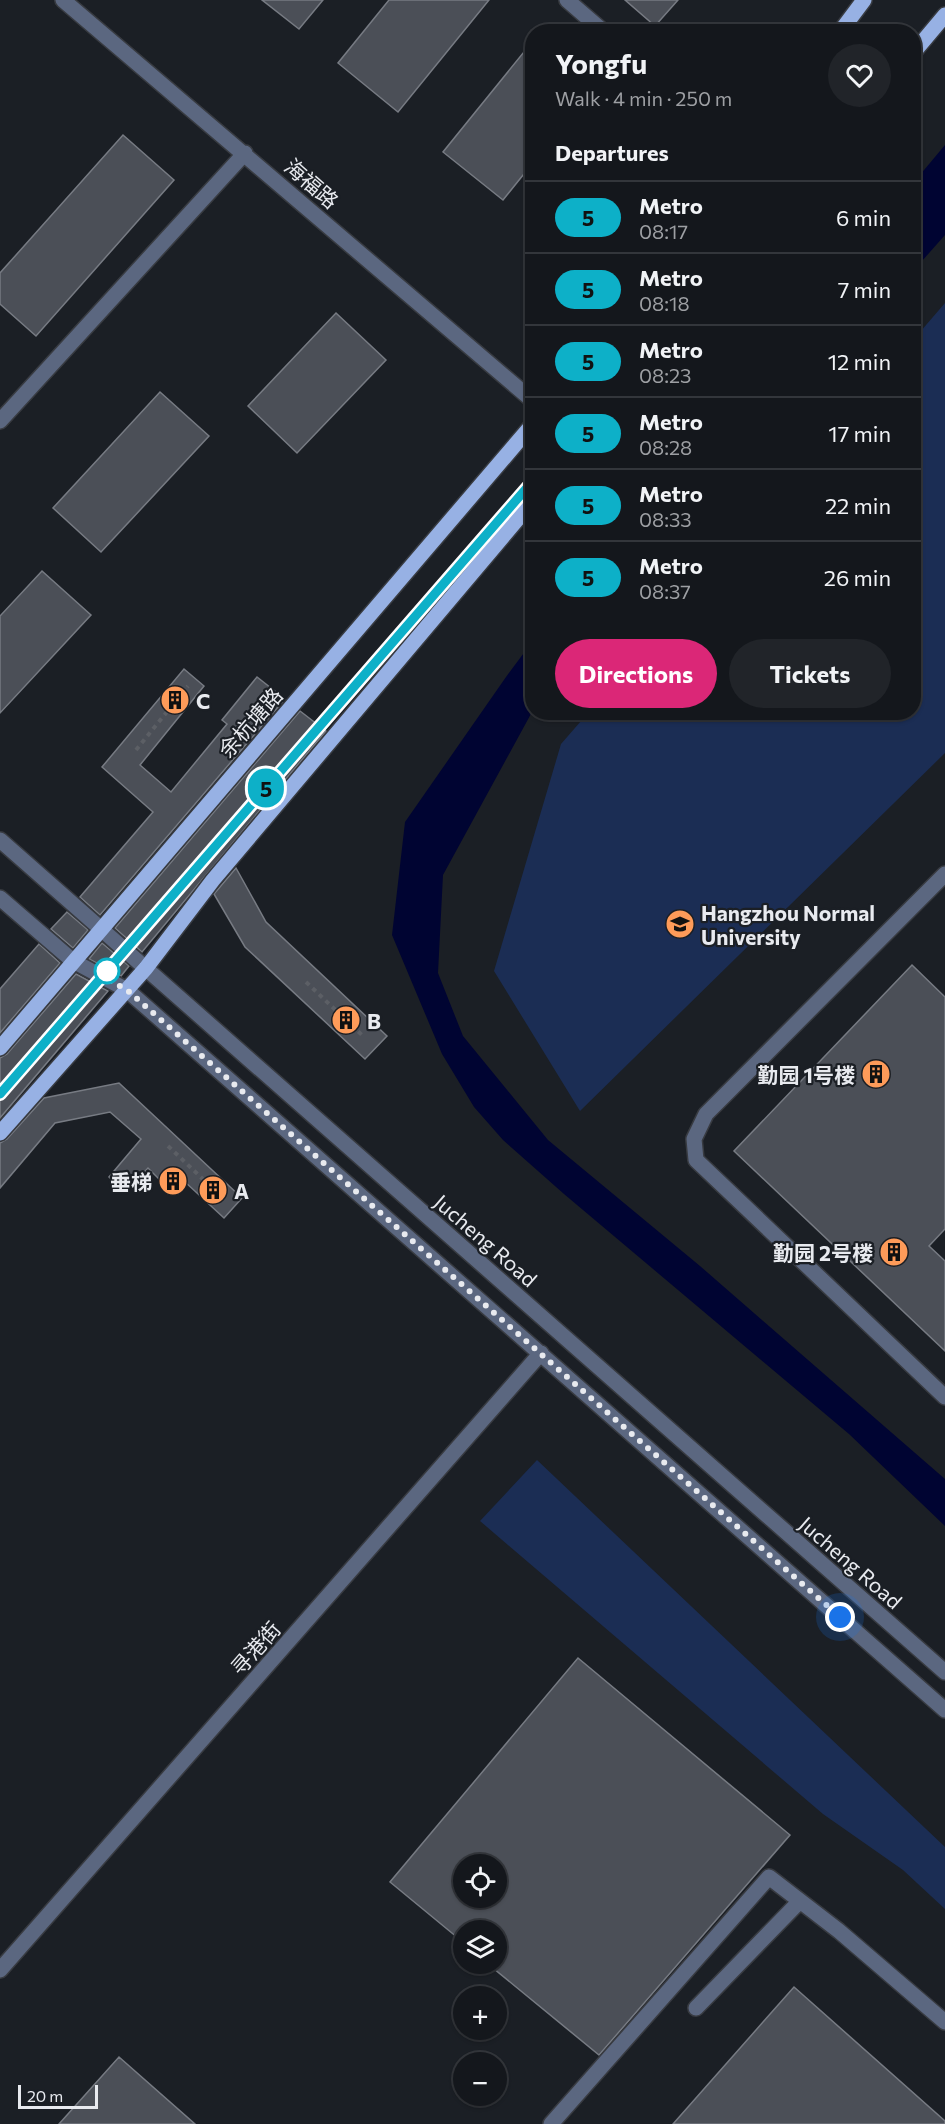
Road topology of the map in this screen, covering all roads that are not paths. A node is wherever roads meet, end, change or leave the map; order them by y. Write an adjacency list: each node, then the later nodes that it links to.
1 (63, 0): 8 (street, 海福路)
2 (567, 0): 5 (street)
3 (864, 0): 6 (main road)
4 (945, 15): 7 (main road)
5 (595, 24)
6 (846, 24)
7 (921, 44)
8 (245, 153): 9 (street, 海福路); 10 (street)
9 (525, 394)
10 (0, 421)
11 (525, 433): 16 (main road, 余杭塘路)
12 (525, 510): 18 (main road)
13 (0, 840): 16 (street, Jucheng Road)
14 (945, 874): 23 (street)
15 (0, 898): 17 (street)
16 (101, 928): 17 (main road, 余杭塘路); 18 (street, Jucheng Road)
17 (73, 961): 19 (street); 20 (main road, 余杭塘路)
18 (146, 968): 19 (main road); 24 (street, Jucheng Road)
19 (127, 990): 21 (main road); 22 (street)
20 (0, 1048)
21 (0, 1133)
22 (541, 1353): 25 (street); 27 (street, 寻港街)
23 (945, 1397)
24 (945, 1672)
25 (945, 1710)
26 (799, 1902): 28 (street); 29 (street); 30 (street)
27 (0, 1970)
28 (696, 2008)
29 (945, 2022)
30 (551, 2124)

